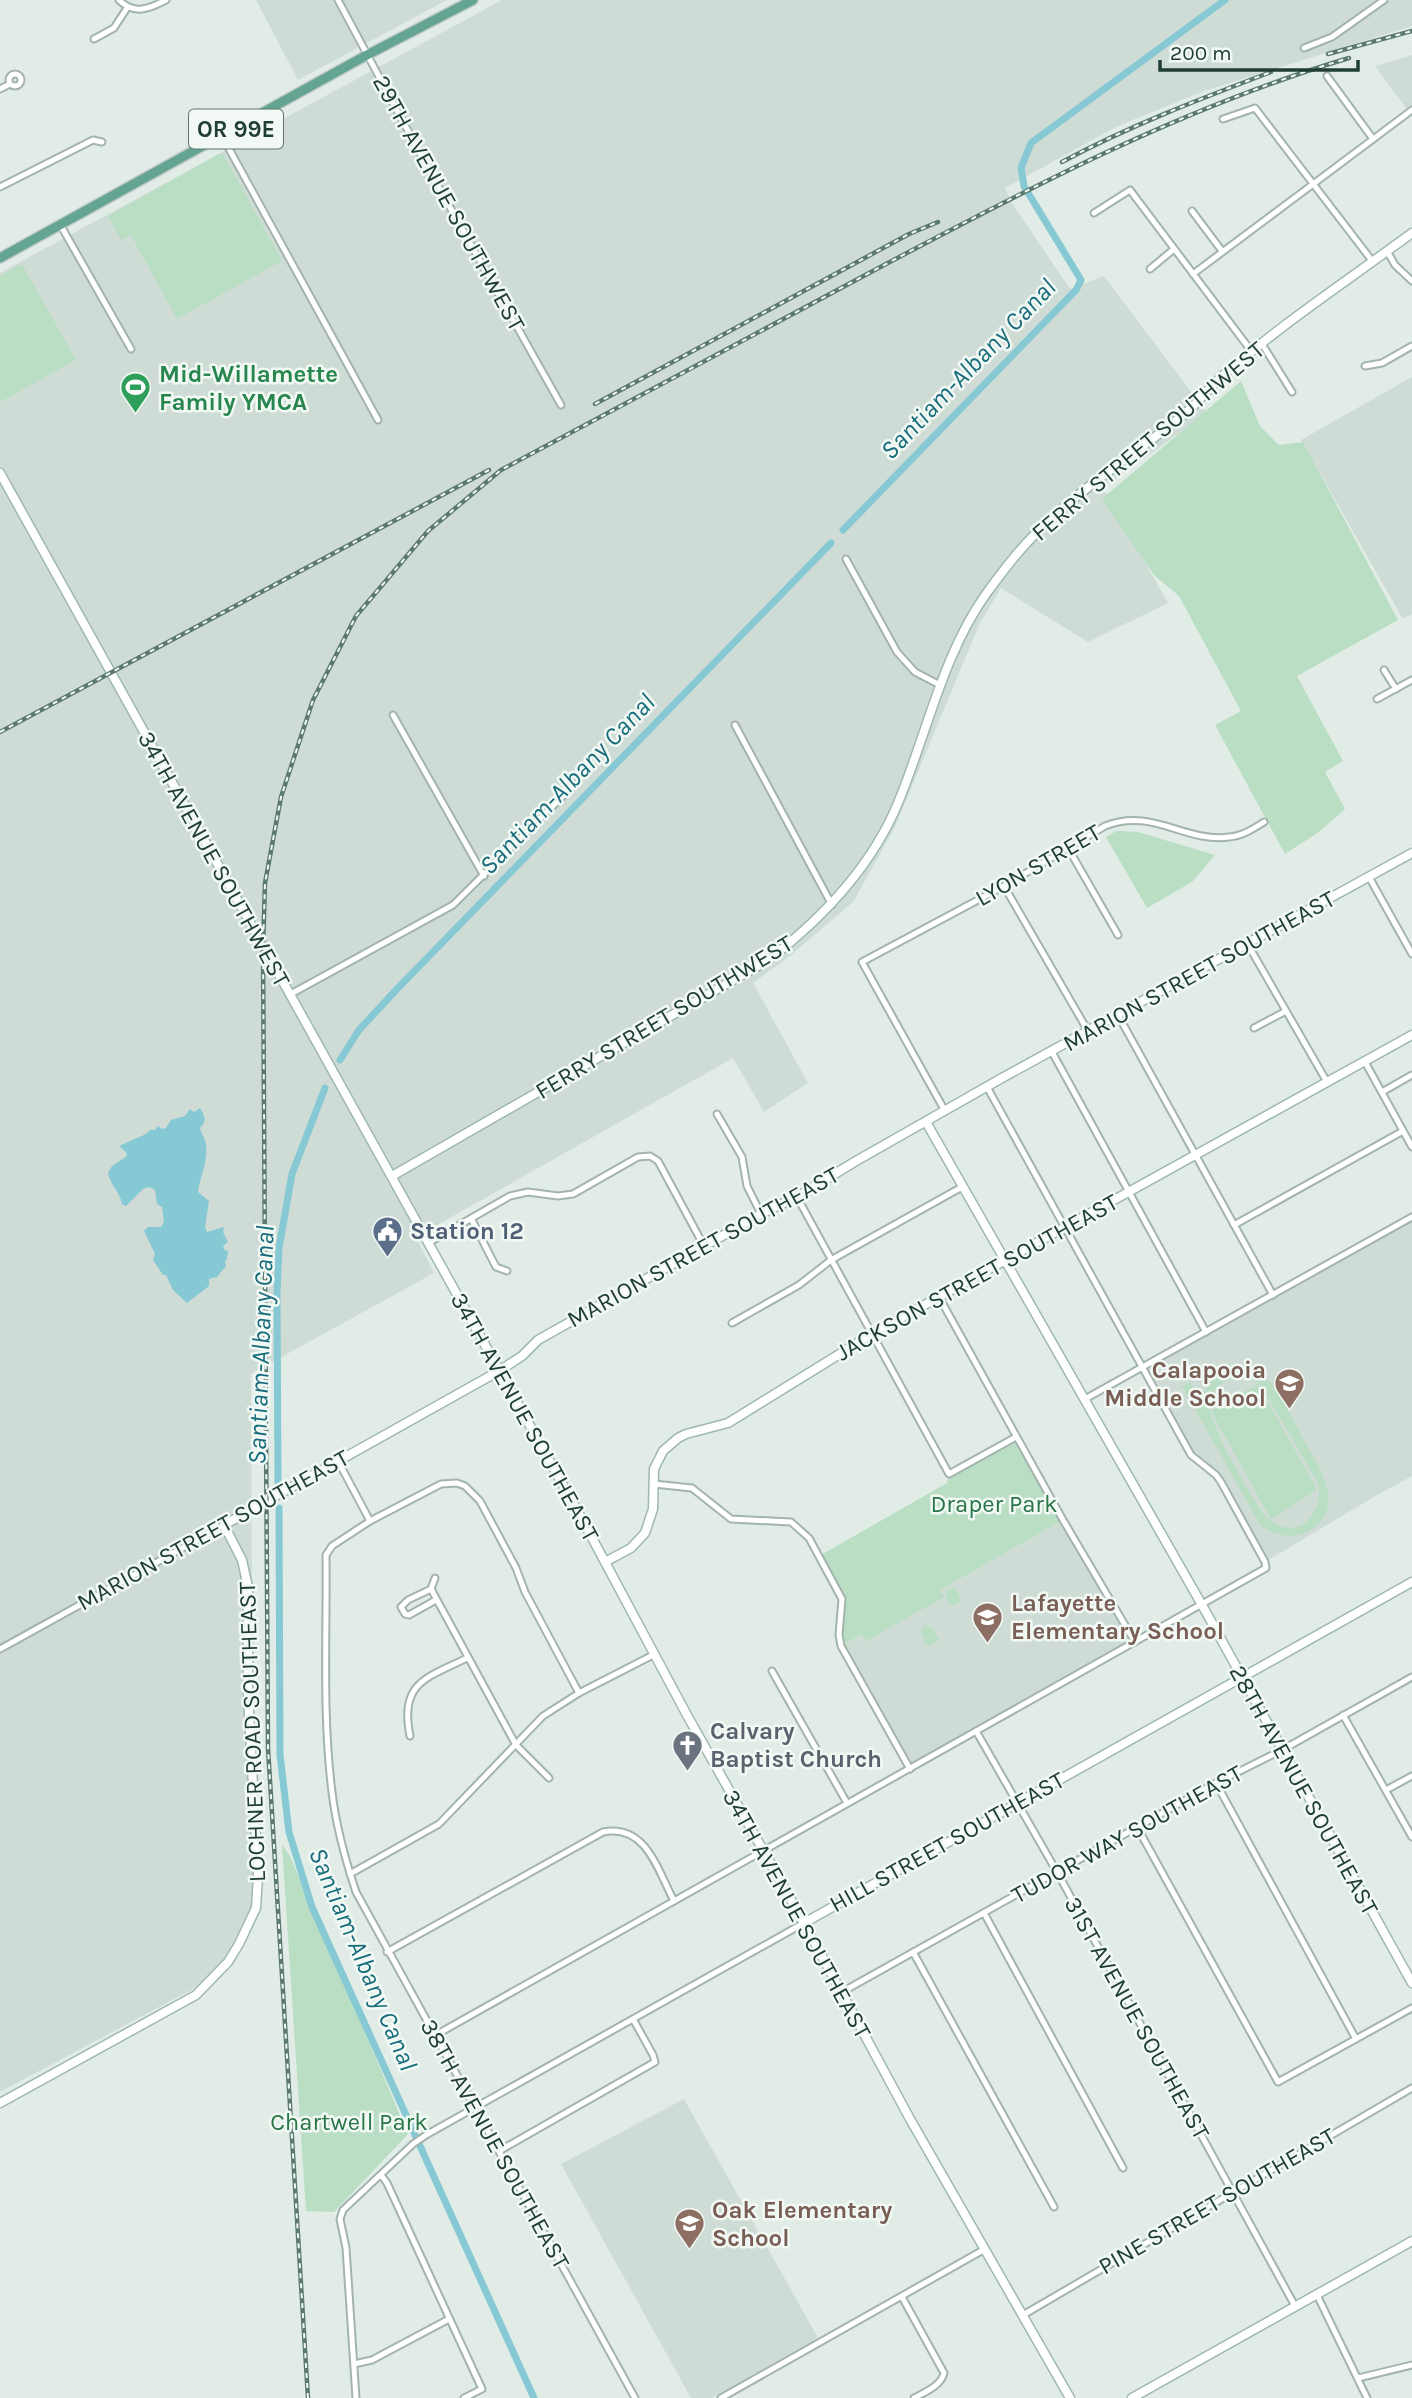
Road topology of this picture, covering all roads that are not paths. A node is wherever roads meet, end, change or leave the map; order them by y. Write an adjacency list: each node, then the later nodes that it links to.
1 (119, 0): 6 (street)
2 (166, 0): 6 (street)
3 (338, 0): 9 (street, 29TH AVENUE SOUTHWEST)
4 (472, 0): 9 (main road, OR 99E)
5 (1384, 0): 8 (street)
6 (127, 8): 7 (street)
7 (94, 39)
8 (1304, 48)
9 (367, 55): 15 (main road, OR 99E); 38 (street, 29TH AVENUE SOUTHWEST)
10 (1327, 76): 16 (street)
11 (10, 84): 12 (street)
12 (0, 89)
13 (1412, 110): 16 (street)
14 (1223, 119): 18 (street)
15 (222, 136): 22 (main road, OR 99E); 39 (street)
16 (1373, 139): 18 (street)
17 (102, 142): 19 (street)
18 (1313, 184): 25 (street); 28 (street)
19 (0, 187)
20 (1192, 211): 25 (street)
21 (1094, 213): 24 (street)
22 (61, 226): 27 (main road, OR 99E); 34 (street)
23 (1412, 233): 26 (street, FERRY STREET SOUTHWEST)
24 (1174, 249): 29 (street); 30 (street)
25 (1222, 251): 30 (street)
26 (1387, 251): 28 (street, FERRY STREET SOUTHWEST); 31 (street)
27 (0, 258)
28 (1373, 262): 32 (street, FERRY STREET SOUTHWEST)
29 (1150, 269)
30 (1193, 274): 35 (street)
31 (1412, 281)
32 (1262, 344): 35 (street, FERRY STREET SOUTHWEST); 37 (street)
33 (1412, 346): 36 (street)
34 (131, 349)
35 (1252, 352): 44 (street, FERRY STREET SOUTHWEST)
36 (1365, 366)
37 (1292, 392)
38 (561, 405)
39 (378, 420)
40 (0, 473): 60 (street, 34TH AVENUE SOUTHWEST)
41 (846, 559): 44 (street)
42 (1384, 670): 45 (street)
43 (1412, 680): 45 (street)
44 (940, 685): 56 (street, FERRY STREET SOUTHWEST)
45 (1396, 689): 46 (street)
46 (1377, 699)
47 (393, 715): 53 (street)
48 (735, 725): 56 (street)
49 (575, 784): 53 (street)
50 (1264, 822): 51 (street, LYON STREET)
51 (1068, 848): 55 (street, LYON STREET); 57 (street)
52 (1412, 853): 54 (street, MARION STREET SOUTHEAST)
53 (484, 876): 60 (street)
54 (1369, 877): 58 (street, MARION STREET SOUTHEAST); 59 (street)
55 (1004, 886): 64 (street); 72 (street, LYON STREET)
56 (832, 905): 78 (street, FERRY STREET SOUTHWEST)
57 (1118, 935)
58 (1247, 943): 61 (street); 62 (street, MARION STREET SOUTHEAST)
59 (1412, 954)
60 (289, 995): 78 (street, 34TH AVENUE SOUTHWEST)
61 (1286, 1011): 63 (street); 69 (street)
62 (1118, 1015): 64 (street, MARION STREET SOUTHEAST); 77 (street)
63 (1254, 1028)
64 (1088, 1031): 66 (street, MARION STREET SOUTHEAST)
65 (1412, 1035): 67 (street, JACKSON STREET SOUTHEAST)
66 (1052, 1052): 70 (street, MARION STREET SOUTHEAST); 80 (street)
67 (1365, 1062): 69 (street, JACKSON STREET SOUTHEAST); 71 (street)
68 (1412, 1075): 71 (street)
69 (1327, 1082): 77 (street, JACKSON STREET SOUTHEAST)
70 (987, 1087): 72 (street, MARION STREET SOUTHEAST); 86 (street)
71 (1382, 1092): 75 (street)
72 (945, 1111): 74 (street, MARION STREET SOUTHEAST)
73 (717, 1114): 82 (street)
74 (926, 1122): 79 (street, 28TH AVENUE SOUTHEAST); 81 (street, MARION STREET SOUTHEAST)
75 (1403, 1131): 76 (street); 85 (street)
76 (1412, 1147)
77 (1197, 1154): 80 (street, JACKSON STREET SOUTHEAST); 85 (street)
78 (392, 1176): 87 (street, 34TH AVENUE SOUTHWEST)
79 (962, 1187): 89 (street); 90 (street, 28TH AVENUE SOUTHEAST)
80 (1130, 1191): 86 (street, JACKSON STREET SOUTHEAST); 95 (street)
81 (797, 1197): 82 (street, MARION STREET SOUTHEAST); 89 (street)
82 (761, 1214): 88 (street, MARION STREET SOUTHEAST)
83 (1412, 1217): 92 (street)
84 (472, 1220): 87 (street); 88 (street); 91 (street)
85 (1234, 1225): 92 (street)
86 (1063, 1228): 90 (street, JACKSON STREET SOUTHEAST); 97 (street)
87 (428, 1244): 98 (street, 34TH AVENUE SOUTHEAST)
88 (704, 1246): 98 (street, MARION STREET SOUTHEAST)
89 (831, 1260): 94 (street); 96 (street)
90 (1005, 1260): 93 (street, JACKSON STREET SOUTHEAST); 99 (street, 28TH AVENUE SOUTHEAST)
91 (507, 1271)
92 (1273, 1295): 95 (street)
93 (939, 1297): 96 (street, JACKSON STREET SOUTHEAST); 100 (street)
94 (732, 1323)
95 (1206, 1332): 97 (street)
96 (872, 1334): 100 (street); 102 (street, JACKSON STREET SOUTHEAST)
97 (1140, 1367): 99 (street); 110 (street)
98 (499, 1371): 101 (street, MARION STREET SOUTHEAST); 105 (street, 34TH AVENUE SOUTHEAST)
99 (1085, 1399): 110 (street, 28TH AVENUE SOUTHEAST)
100 (1016, 1437): 111 (street)
101 (338, 1461): 103 (street); 104 (street, MARION STREET SOUTHEAST)
102 (654, 1484): 105 (street, JACKSON STREET SOUTHEAST); 124 (street)
103 (370, 1521): 118 (street); 135 (street, 38TH AVENUE SOUTHEAST)
104 (224, 1525): 112 (street, MARION STREET SOUTHEAST); 148 (street, LOCHNER ROAD SOUTHEAST)
105 (605, 1562): 113 (street, 34TH AVENUE SOUTHEAST)
106 (435, 1578): 108 (street)
107 (1412, 1582): 117 (street, HILL STREET SOUTHEAST)
108 (431, 1589): 109 (street); 109 (street)
109 (436, 1600): 114 (street)
110 (1202, 1605): 111 (street); 117 (street, 28TH AVENUE SOUTHEAST)
111 (1135, 1642): 120 (street)
112 (0, 1649)
113 (655, 1654): 118 (street); 133 (street, 34TH AVENUE SOUTHEAST)
114 (467, 1658): 121 (street); 122 (street)
115 (772, 1671): 129 (street)
116 (1412, 1677): 119 (street, TUDOR WAY SOUTHEAST)
117 (1242, 1678): 123 (street, 28TH AVENUE SOUTHEAST); 130 (street, HILL STREET SOUTHEAST)
118 (579, 1693): 122 (street)
119 (1343, 1715): 123 (street, TUDOR WAY SOUTHEAST); 128 (street)
120 (976, 1731): 124 (street); 130 (street, 31ST AVENUE SOUTHEAST)
121 (410, 1736)
122 (516, 1745): 126 (street); 135 (street)
123 (1282, 1750): 127 (street, TUDOR WAY SOUTHEAST); 141 (street, 28TH AVENUE SOUTHEAST)
124 (910, 1769): 129 (street)
125 (1412, 1776): 128 (street)
126 (549, 1778)
127 (1216, 1783): 131 (street, TUDOR WAY SOUTHEAST); 146 (street)
128 (1386, 1790): 132 (street)
129 (847, 1803): 133 (street)
130 (1017, 1803): 134 (street, 31ST AVENUE SOUTHEAST); 138 (street, HILL STREET SOUTHEAST)
131 (1137, 1827): 134 (street, TUDOR WAY SOUTHEAST); 146 (street)
132 (1412, 1836)
133 (763, 1852): 136 (street); 138 (street, 34TH AVENUE SOUTHEAST)
134 (1057, 1872): 137 (street, TUDOR WAY SOUTHEAST); 153 (street, 31ST AVENUE SOUTHEAST)
135 (350, 1874): 139 (street, 38TH AVENUE SOUTHEAST)
136 (674, 1901): 139 (street); 145 (street)
137 (984, 1913): 140 (street, TUDOR WAY SOUTHEAST); 151 (street)
138 (804, 1923): 142 (street, 34TH AVENUE SOUTHEAST); 144 (street, HILL STREET SOUTHEAST)
139 (387, 1952): 145 (street, 38TH AVENUE SOUTHEAST)
140 (913, 1952): 142 (street, TUDOR WAY SOUTHEAST); 154 (street)
141 (1412, 1983)
142 (842, 1992): 156 (street, 34TH AVENUE SOUTHEAST)
143 (1412, 2008): 146 (street)
144 (633, 2019): 149 (street, HILL STREET SOUTHEAST); 150 (street)
145 (435, 2036): 149 (street, 38TH AVENUE SOUTHEAST)
146 (1356, 2039)
147 (1412, 2088): 153 (street, PINE STREET SOUTHEAST)
148 (0, 2103)
149 (474, 2108): 150 (street, 38TH AVENUE SOUTHEAST); 152 (street, HILL STREET SOUTHEAST)
150 (499, 2151): 167 (street, 38TH AVENUE SOUTHEAST)
151 (1123, 2168)
152 (381, 2175): 161 (street); 162 (street, HILL STREET SOUTHEAST)
153 (1233, 2192): 159 (street, 31ST AVENUE SOUTHEAST); 160 (street, PINE STREET SOUTHEAST)
154 (1054, 2207)
155 (1412, 2241): 157 (street)
156 (985, 2249): 158 (street); 160 (street, 34TH AVENUE SOUTHEAST)
157 (1317, 2295): 159 (street); 164 (street)
158 (902, 2297): 168 (street); 169 (street)
159 (1295, 2306): 171 (street)
160 (1023, 2315): 170 (street, 34TH AVENUE SOUTHEAST)
161 (449, 2319): 162 (street); 166 (street)
162 (354, 2364): 165 (street, HILL STREET SOUTHEAST)
163 (1412, 2365): 164 (street)
164 (1358, 2378): 172 (street)
165 (356, 2398)
166 (464, 2398)
167 (635, 2398)
168 (721, 2398)
169 (914, 2398)
170 (1070, 2398)
171 (1132, 2398)
172 (1367, 2398)

